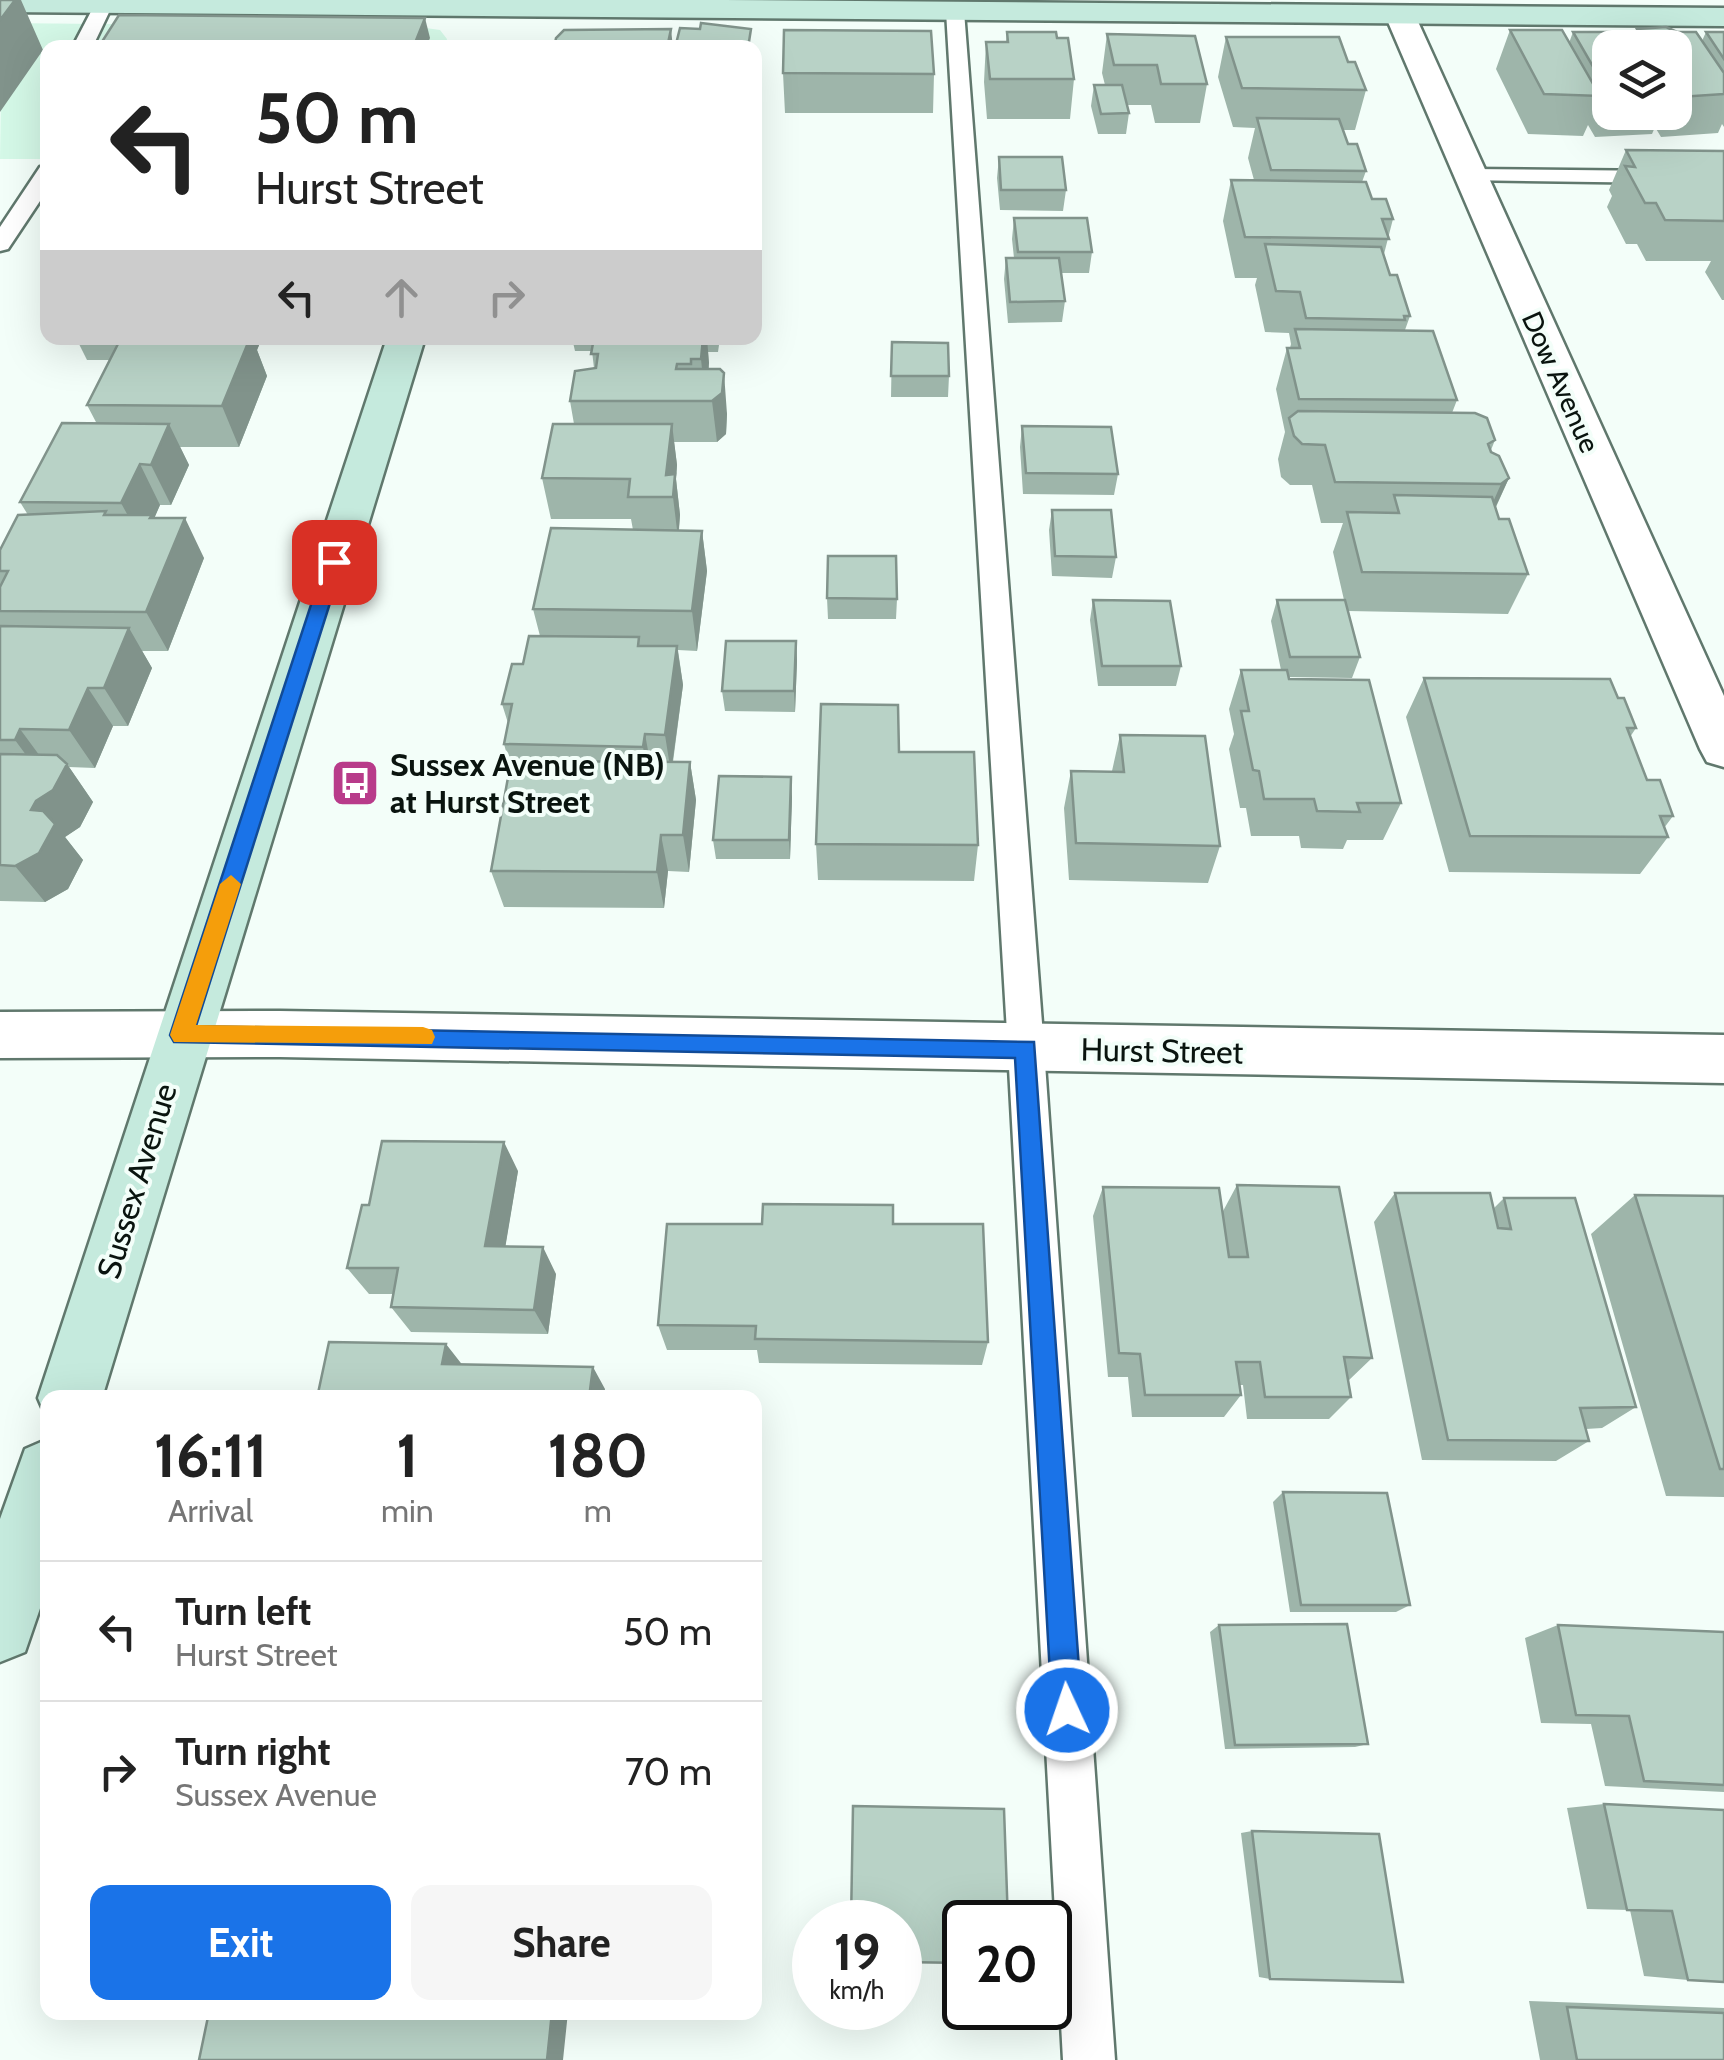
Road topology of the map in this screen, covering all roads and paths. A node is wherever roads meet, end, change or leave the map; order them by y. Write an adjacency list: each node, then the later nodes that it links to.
1 (0, 3): 2 (main road)
2 (104, 4): 3 (main road); 9 (lane)
3 (532, 4): 5 (main road); 8 (main road)
4 (1620, 8): 6 (main road); 7 (main road)
5 (955, 12): 6 (main road); 18 (lane)
6 (1400, 15): 10 (street, Dow Avenue)
7 (1724, 17)
8 (502, 39)
9 (85, 40)
10 (1470, 175): 11 (lane); 15 (street, Dow Avenue)
11 (1672, 177)
12 (40, 184): 13 (lane)
13 (0, 244)
14 (404, 345): 17 (main road, Sussex Avenue)
15 (1724, 748)
16 (0, 1034): 17 (street, Hurst Street)
17 (182, 1035): 18 (street, Hurst Street); 20 (main road, Sussex Avenue)
18 (1026, 1048): 19 (street, Hurst Street); 23 (lane)
19 (1724, 1059)
20 (72, 1390)
21 (40, 1498): 22 (main road)
22 (0, 1627)
23 (1089, 2060)

